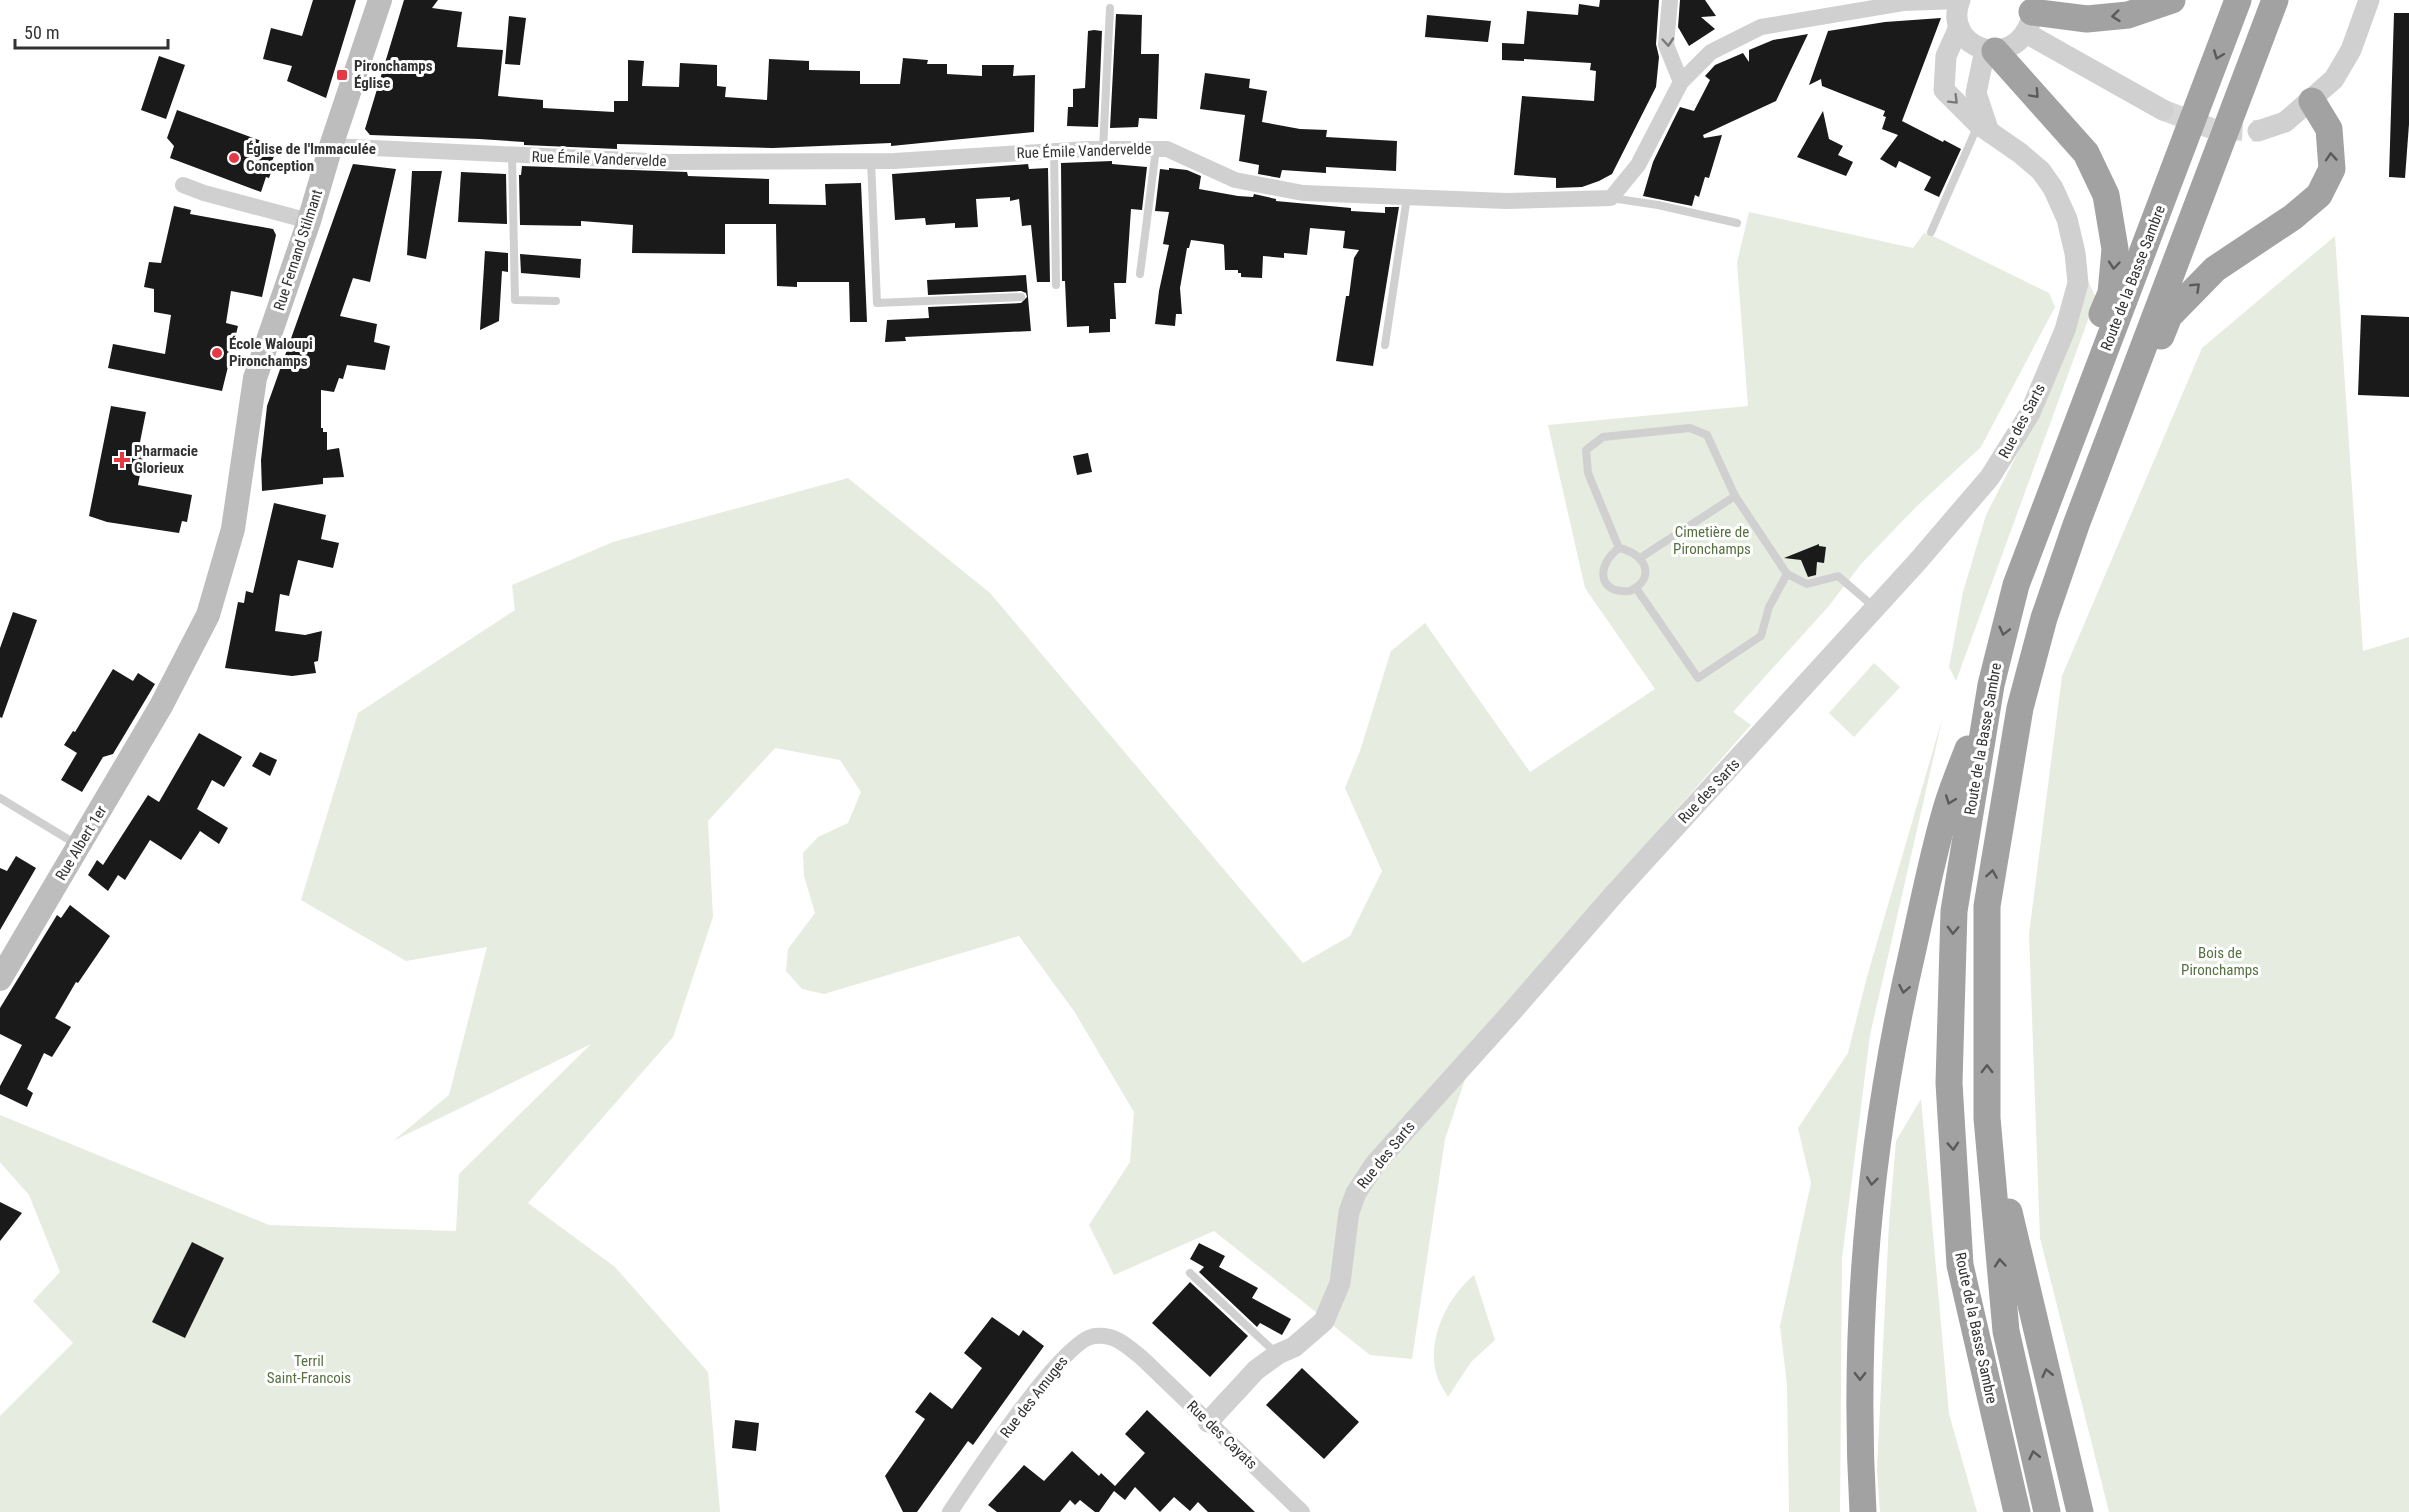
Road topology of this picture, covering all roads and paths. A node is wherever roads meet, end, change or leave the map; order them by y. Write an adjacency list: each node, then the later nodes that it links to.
1 (380, 0): 17 (main road, Rue Fernand Stilmant)
2 (1670, 0): 12 (street, one-way to 12)
3 (2172, 0): 9 (highway, one-way to 9)
4 (2238, 0): 39 (highway, Route de la Basse Sambre, one-way to 39)
5 (2275, 0): 35 (highway, Route de la Basse Sambre)
6 (2369, 0): 13 (street)
7 (1959, 1): 10 (street); 12 (street)
8 (1110, 8): 18 (lane)
9 (2029, 15): 11 (street); 14 (street)
10 (1959, 27): 11 (street); 15 (street, Rue des Sarts, one-way to 15)
11 (1990, 51): 15 (street); 39 (highway, one-way to 39)
12 (1681, 82): 25 (street)
13 (2312, 101): 16 (street); 35 (highway, one-way to 13)
14 (2163, 110)
15 (1983, 127): 28 (lane); 41 (street, Rue des Sarts)
16 (2258, 131)
17 (331, 146): 21 (street, Rue Émile Vandervelde); 26 (main road, Rue Fernand Stilmant)
18 (1103, 149): 19 (street, Rue Émile Vandervelde); 20 (street, Rue Émile Vandervelde)
19 (1156, 149): 24 (street, Rue Émile Vandervelde); 29 (lane)
20 (1054, 151): 22 (street, Rue Émile Vandervelde); 30 (lane)
21 (512, 156): 22 (street, Rue Émile Vandervelde); 32 (lane)
22 (871, 161): 31 (lane)
23 (183, 185): 26 (street)
24 (1407, 197): 25 (street, Rue Émile Vandervelde); 33 (lane)
25 (1611, 198): 27 (lane)
26 (309, 221): 43 (main road, Rue Fernand Stilmant)
27 (1737, 223)
28 (1931, 232)
29 (1140, 274)
30 (1056, 285)
31 (1021, 297)
32 (556, 301)
33 (1385, 345)
34 (1735, 496): 36 (lane); 37 (lane); 38 (lane)
35 (2076, 525): 47 (highway, Route de la Basse Sambre, one-way to 35)
36 (1618, 548): 37 (lane); 40 (lane)
37 (1640, 558): 40 (lane)
38 (1787, 574): 40 (lane); 41 (lane)
39 (2016, 585): 42 (highway, Route de la Basse Sambre, one-way to 42)
40 (1636, 588)
41 (1875, 609): 49 (street, Rue des Sarts)
42 (1991, 686): 54 (highway, one-way to 54); 55 (highway, Route de la Basse Sambre, one-way to 55)
43 (161, 706): 45 (main road, Rue Albert 1er)
44 (0, 798): 45 (lane)
45 (78, 846): 46 (main road, Rue Albert 1er)
46 (0, 979)
47 (1987, 1118): 56 (highway, Route de la Basse Sambre, one-way to 47); 57 (highway, one-way to 47)
48 (1190, 1273): 49 (lane)
49 (1278, 1354): 51 (street, Rue des Sarts)
50 (1143, 1359): 51 (street, Rue des Cayats); 52 (street, Rue des Amuges)
51 (1208, 1422): 53 (street, Rue des Cayats)
52 (950, 1512)
53 (1302, 1512)
54 (1863, 1512)
55 (2017, 1512)
56 (2047, 1512)
57 (2080, 1512)

